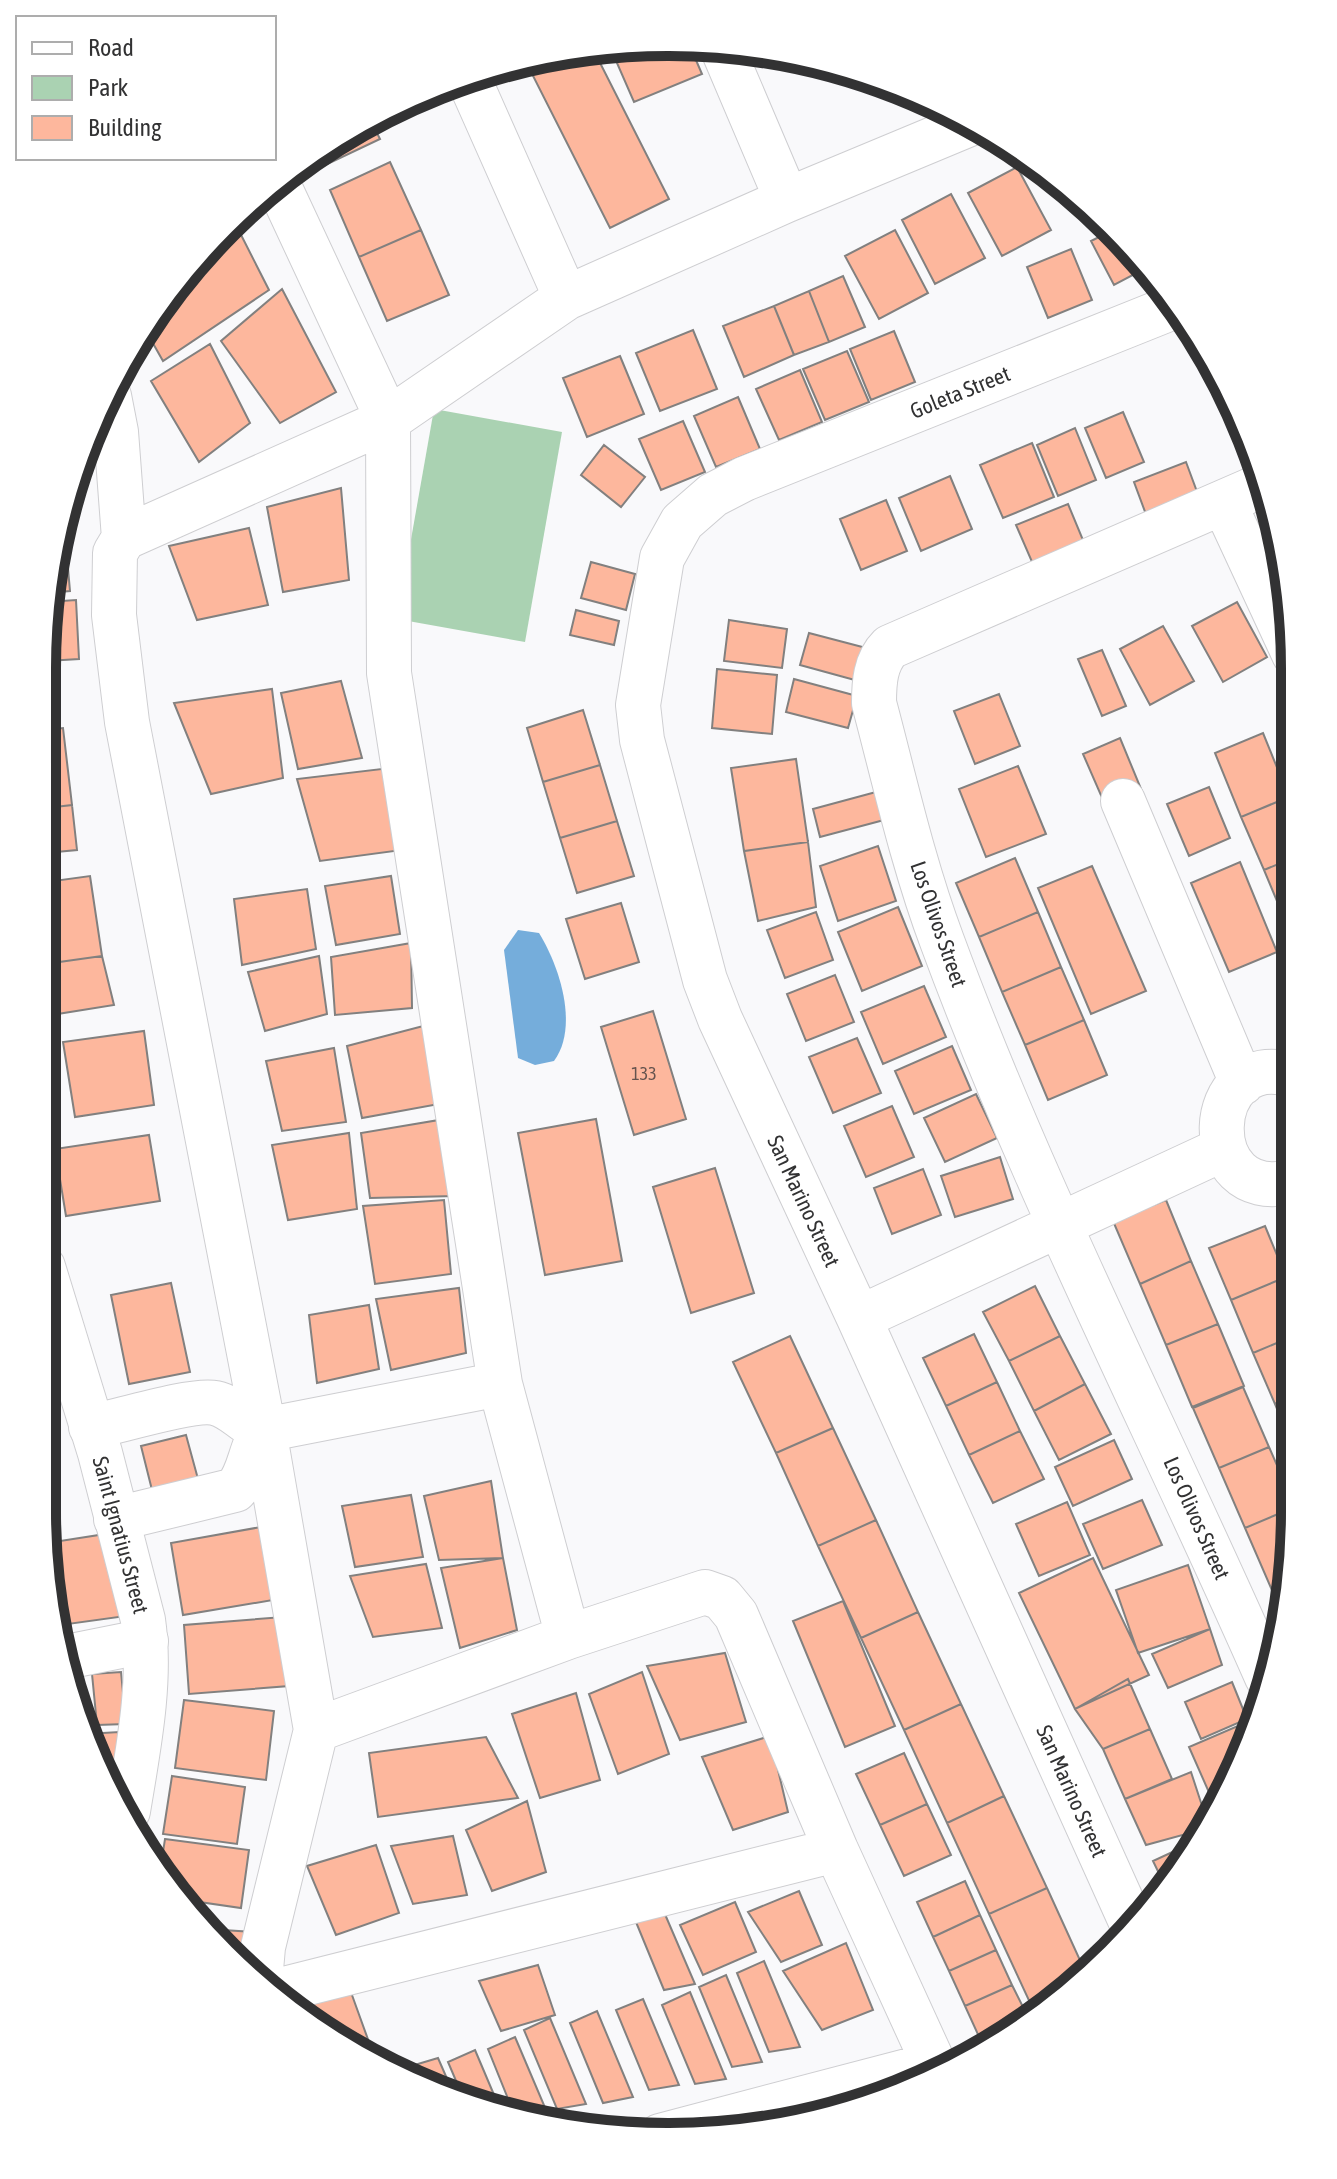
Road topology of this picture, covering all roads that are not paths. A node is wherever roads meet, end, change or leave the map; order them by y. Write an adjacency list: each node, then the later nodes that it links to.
1 (727, 59): 5 (street)
2 (473, 89): 6 (street)
3 (958, 129): 5 (street)
4 (283, 194): 9 (street)
5 (787, 200): 6 (street)
6 (566, 298): 9 (street)
7 (1165, 310): 10 (street, Goleta Street)
8 (112, 413): 13 (street)
9 (388, 420): 13 (street); 23 (street)
10 (744, 479): 22 (street, San Marino Street)
11 (1253, 489): 12 (street, Los Olivos Street)
12 (1224, 503): 14 (street); 20 (street, Los Olivos Street)
13 (124, 538): 25 (street)
14 (1279, 623)
15 (1123, 801): 17 (street)
16 (1281, 1074): 17 (street)
17 (1242, 1083): 18 (street)
18 (1223, 1149): 19 (street); 20 (street)
19 (1281, 1182)
20 (1059, 1228): 22 (street); 30 (street, Los Olivos Street)
21 (56, 1310): 24 (street, Saint Ignatius Street)
22 (859, 1318): 34 (street, San Marino Street)
23 (500, 1384): 25 (street); 27 (street)
24 (91, 1427): 25 (street); 26 (street, Saint Ignatius Street)
25 (264, 1430): 26 (street); 31 (street)
26 (116, 1519): 28 (street, Saint Ignatius Street)
27 (568, 1637): 31 (street); 33 (street)
28 (146, 1641): 29 (street); 32 (street, Saint Ignatius Street)
29 (74, 1655)
30 (1261, 1664)
31 (316, 1730): 35 (street)
32 (129, 1800)
33 (836, 1850): 36 (street); 37 (street)
34 (1128, 1915)
35 (261, 1968)
36 (287, 1988)
37 (933, 2063)
38 (905, 2075): 39 (street)
39 (743, 2119)

